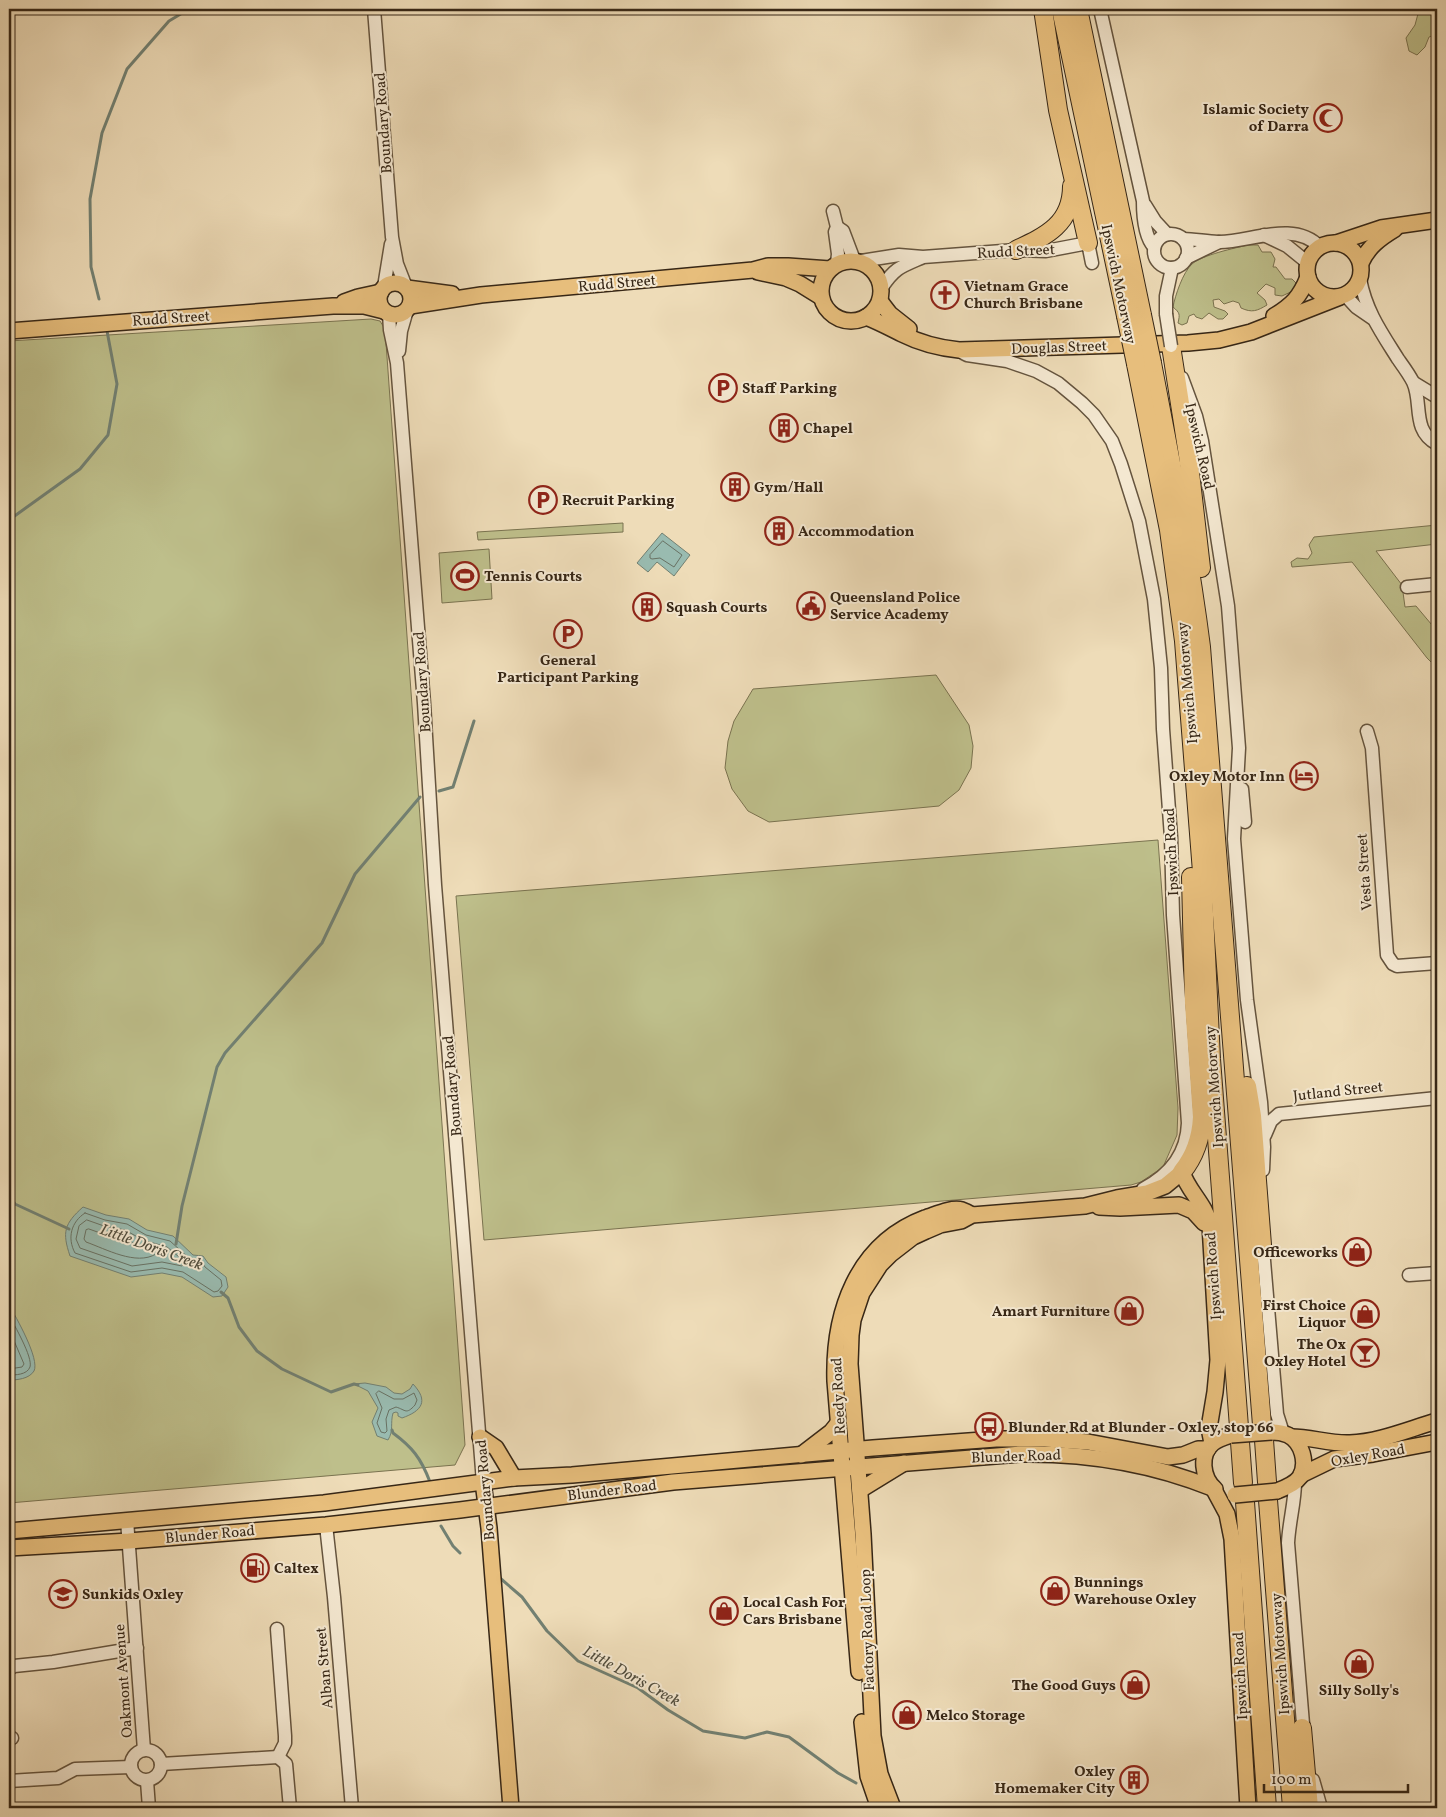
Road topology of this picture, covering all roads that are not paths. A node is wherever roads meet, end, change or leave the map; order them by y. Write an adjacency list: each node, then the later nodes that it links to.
1 (374, 9): 14 (street, Boundary Road)
2 (1044, 9): 6 (highway)
3 (1061, 9): 41 (highway, Ipswich Motorway)
4 (1078, 9): 41 (highway, Ipswich Motorway)
5 (1100, 9): 7 (street)
6 (1072, 176): 17 (highway); 21 (highway)
7 (1143, 201): 12 (street); 19 (street)
8 (833, 211): 11 (street)
9 (1437, 220): 10 (main road)
10 (1402, 225): 18 (main road); 26 (main road)
11 (837, 227): 24 (street); 27 (street)
12 (1167, 234): 15 (street); 19 (street)
13 (1263, 235): 16 (street); 20 (street); 30 (street)
14 (392, 237): 32 (street, Boundary Road); 33 (street, Boundary Road)
15 (1183, 239): 16 (street); 23 (street)
16 (1219, 242): 23 (street)
17 (1088, 243): 21 (street, Rudd Street); 25 (street)
18 (1336, 243): 20 (main road); 26 (main road)
19 (1154, 247): 28 (street)
20 (1320, 247): 30 (main road)
21 (1016, 250): 22 (street, Rudd Street)
22 (923, 257): 24 (street, Rudd Street); 34 (street, Rudd Street)
23 (1186, 258): 28 (street)
24 (858, 261): 27 (main road); 34 (main road)
25 (1092, 263)
26 (1360, 263): 31 (main road)
27 (833, 266): 29 (main road, Rudd Street); 37 (main road)
28 (1172, 268): 46 (street, Ipswich Road, bridge)
29 (753, 270): 35 (main road, Rudd Street); 37 (main road, Rudd Street)
30 (1308, 270): 34 (main road, Douglas Street); 36 (main road)
31 (1360, 279): 36 (main road); 43 (street)
32 (406, 288): 33 (main road); 35 (main road, Rudd Street); 39 (main road)
33 (383, 290): 38 (main road, Rudd Street); 40 (main road)
34 (881, 294): 42 (main road)
35 (481, 295): 39 (main road, Rudd Street)
36 (1342, 296): 43 (street); 45 (main road, Douglas Street)
37 (821, 297): 42 (main road)
38 (333, 306): 40 (main road, Rudd Street); 44 (main road, Rudd Street)
39 (409, 308): 40 (main road); 47 (street, Boundary Road)
40 (387, 312): 47 (street, Boundary Road)
41 (1134, 316): 48 (highway, Ipswich Motorway, bridge)
42 (866, 317): 45 (main road, Douglas Street)
43 (1372, 318): 49 (street)
44 (9, 331)
45 (959, 350): 63 (street, Ipswich Road)
46 (1173, 357): 54 (highway); 56 (street, Ipswich Road)
47 (398, 363): 74 (street, Boundary Road)
48 (1144, 364): 54 (highway, Ipswich Motorway); 57 (highway, Ipswich Motorway)
49 (1414, 383): 50 (street); 51 (street)
50 (1437, 397)
51 (1437, 444)
52 (1437, 584): 53 (street)
53 (1407, 587)
54 (1196, 608): 60 (highway, Ipswich Motorway)
55 (1367, 731): 59 (street, Vesta Street)
56 (1238, 739): 58 (street); 62 (street, Ipswich Road)
57 (1192, 742): 63 (highway); 73 (highway, Ipswich Motorway)
58 (1245, 822)
59 (1437, 963)
60 (1233, 1044): 67 (highway); 72 (highway, Ipswich Motorway)
61 (1437, 1098): 62 (street, Jutland Street)
62 (1264, 1146): 67 (street, Ipswich Road)
63 (1180, 1166): 64 (main road, Reedy Road); 66 (main road, Ipswich Road)
64 (1086, 1206): 65 (main road, Reedy Road); 66 (main road)
65 (972, 1215): 71 (main road, Reedy Road); 77 (main road, Reedy Road)
66 (1210, 1245): 76 (main road, Ipswich Road)
67 (1262, 1245): 72 (street, Ipswich Road)
68 (1437, 1273): 69 (street)
69 (1409, 1275)
70 (1437, 1421): 72 (main road, Oxley Road)
71 (839, 1422): 77 (main road, Reedy Road); 78 (main road)
72 (1275, 1434): 73 (main road, Oxley Road, bridge); 83 (main road); 87 (highway, Ipswich Motorway)
73 (1237, 1435): 76 (main road, Blunder Road); 88 (highway, Ipswich Motorway)
74 (480, 1436): 82 (main road); 84 (street, Boundary Road)
75 (1437, 1442): 83 (main road, Oxley Road)
76 (1210, 1446): 77 (main road, Blunder Road); 85 (main road, Ipswich Road)
77 (849, 1450): 78 (main road, Blunder Road); 80 (main road, Factory Road Loop); 81 (main road, Factory Road Loop)
78 (801, 1455): 82 (main road, Blunder Road)
79 (905, 1462): 80 (main road, Blunder Road); 85 (main road, Blunder Road); 86 (main road)
80 (858, 1466): 81 (main road, Blunder Road); 86 (main road, Factory Road Loop)
81 (843, 1468): 89 (main road, Blunder Road); 109 (main road, Factory Road Loop)
82 (514, 1478): 84 (main road, Blunder Road)
83 (1298, 1479): 87 (main road, Oxley Road); 98 (street)
84 (484, 1482): 89 (main road, Boundary Road); 90 (main road, Blunder Road)
85 (1213, 1488): 88 (main road, Blunder Road); 111 (main road, Ipswich Road)
86 (860, 1490): 110 (main road, Factory Road Loop)
87 (1271, 1491): 88 (main road, bridge); 113 (highway, Ipswich Motorway)
88 (1241, 1493): 112 (highway, Ipswich Motorway)
89 (486, 1507): 91 (main road, Blunder Road); 108 (main road, Boundary Road)
90 (127, 1520): 92 (main road, Blunder Road); 93 (street, Oakmont Avenue)
91 (326, 1525): 93 (main road, Blunder Road); 107 (street, Alban Street)
92 (9, 1531)
93 (129, 1541): 94 (main road, Blunder Road); 96 (street, Oakmont Avenue)
94 (9, 1548)
95 (277, 1629): 100 (street)
96 (137, 1648): 97 (street); 99 (street, Oakmont Avenue)
97 (9, 1670)
98 (1302, 1728): 114 (highway); 115 (street)
99 (144, 1750): 101 (street); 102 (street)
100 (278, 1757): 101 (street); 106 (street)
101 (161, 1764): 103 (street)
102 (131, 1767): 103 (street); 104 (street)
103 (147, 1780): 105 (street)
104 (9, 1782)
105 (149, 1808)
106 (290, 1808)
107 (352, 1808)
108 (511, 1808)
109 (879, 1808)
110 (892, 1808)
111 (1248, 1808)
112 (1267, 1808)
113 (1292, 1808)
114 (1309, 1808)
115 (1321, 1808)

